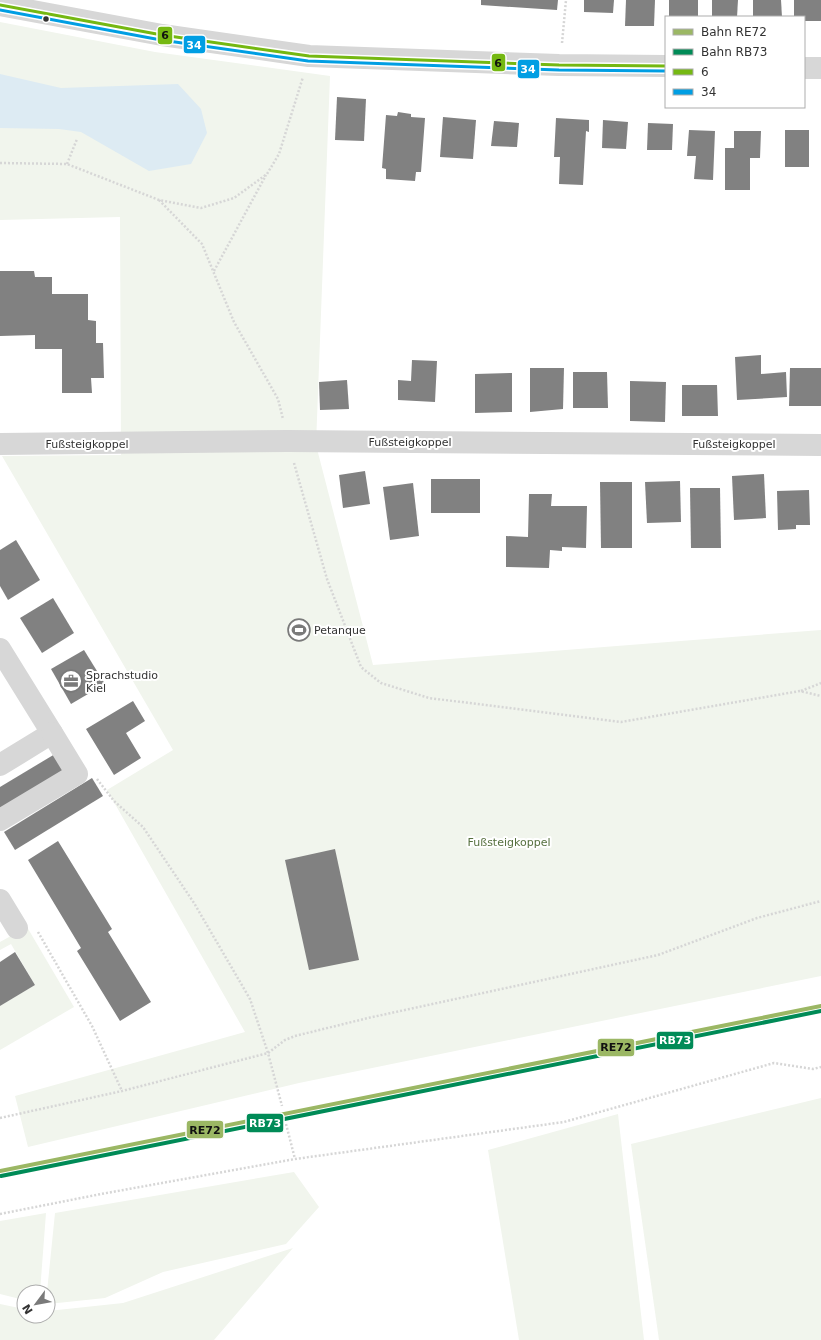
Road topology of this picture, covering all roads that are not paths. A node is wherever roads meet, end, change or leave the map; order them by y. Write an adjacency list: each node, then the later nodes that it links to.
1 (0, 5): 2 (street)
2 (665, 66)
3 (805, 68): 4 (street)
4 (821, 68)
5 (0, 444): 6 (street, Fußsteigkoppel)
6 (821, 445)
7 (0, 649): 8 (street)
8 (52, 733): 9 (street); 10 (street)
9 (0, 765)
10 (0, 820)
11 (0, 900): 12 (street)
12 (17, 928)

